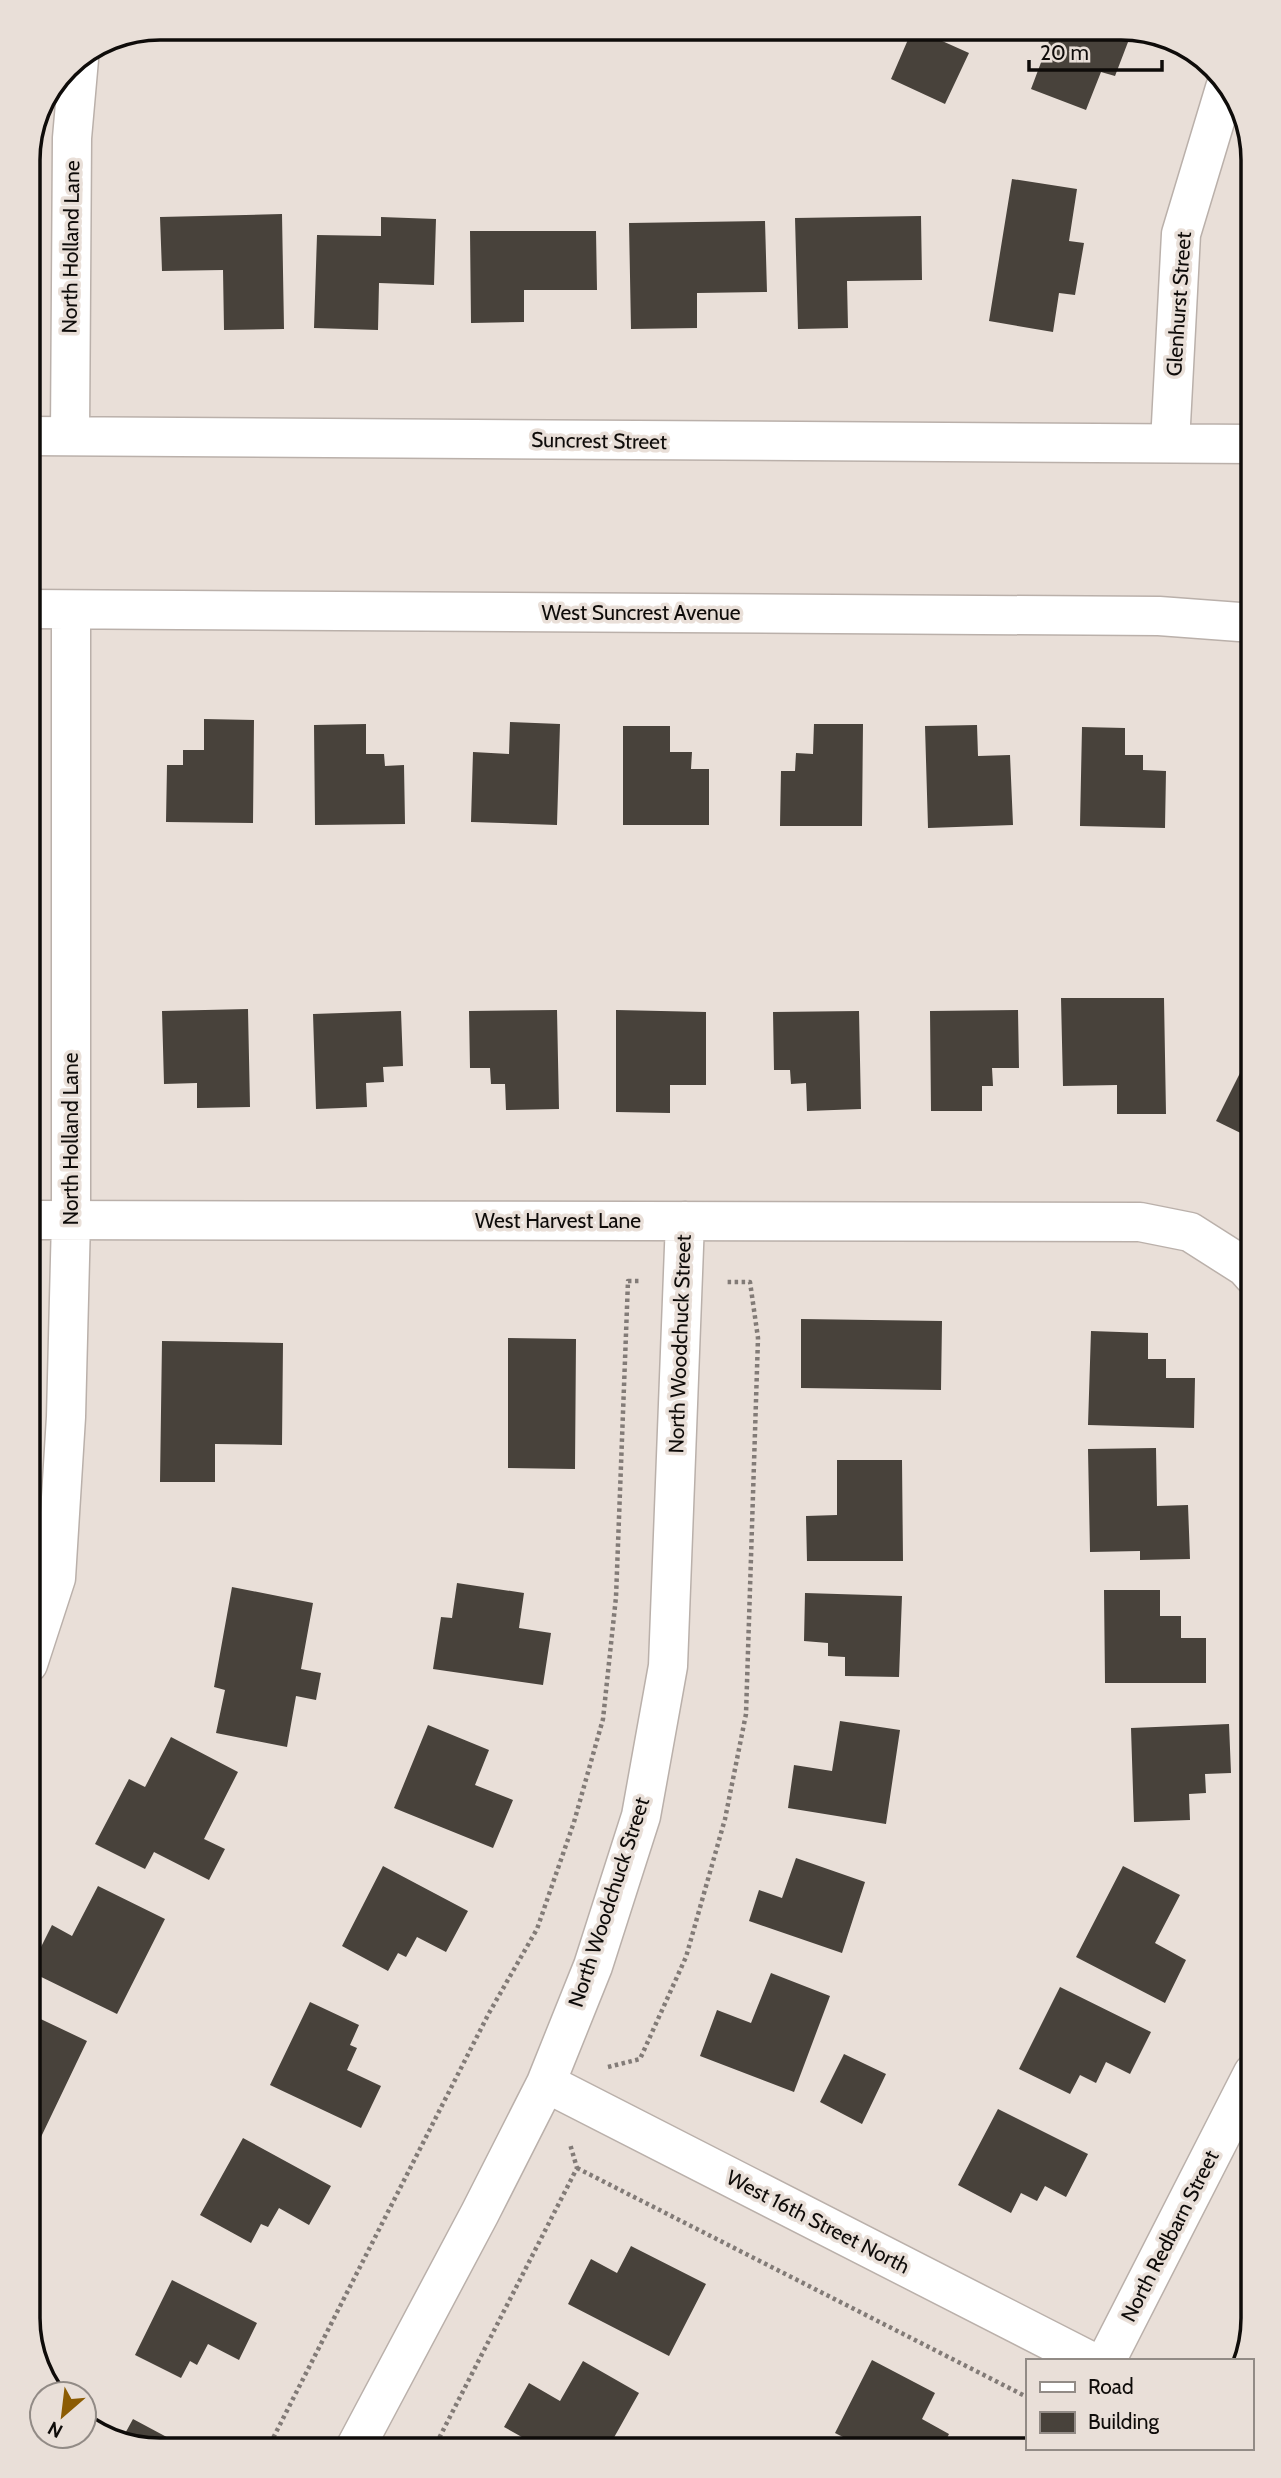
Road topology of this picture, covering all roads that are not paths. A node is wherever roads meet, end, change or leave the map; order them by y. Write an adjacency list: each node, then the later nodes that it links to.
1 (78, 73): 3 (street, North Holland Lane)
2 (1222, 96): 5 (street, Glenhurst Street)
3 (70, 435): 4 (street, Suncrest Street); 5 (street, Suncrest Street)
4 (41, 436)
5 (1170, 443): 6 (street)
6 (1241, 444)
7 (41, 609): 8 (street, West Suncrest Avenue)
8 (71, 610): 9 (street, West Suncrest Avenue); 11 (street, North Holland Lane)
9 (1241, 622)
10 (41, 1220): 11 (street, West Harvest Lane)
11 (71, 1220): 12 (street, West Harvest Lane); 14 (street, North Holland Lane)
12 (685, 1221): 13 (street, West Harvest Lane); 15 (street, North Woodchuck Street)
13 (1241, 1266)
14 (40, 1626)
15 (546, 2083): 17 (street, West 16th Street North); 19 (street, North Woodchuck Street)
16 (1241, 2097): 18 (street, North Redbarn Street)
17 (1086, 2359)
18 (1107, 2359)
19 (361, 2437)

